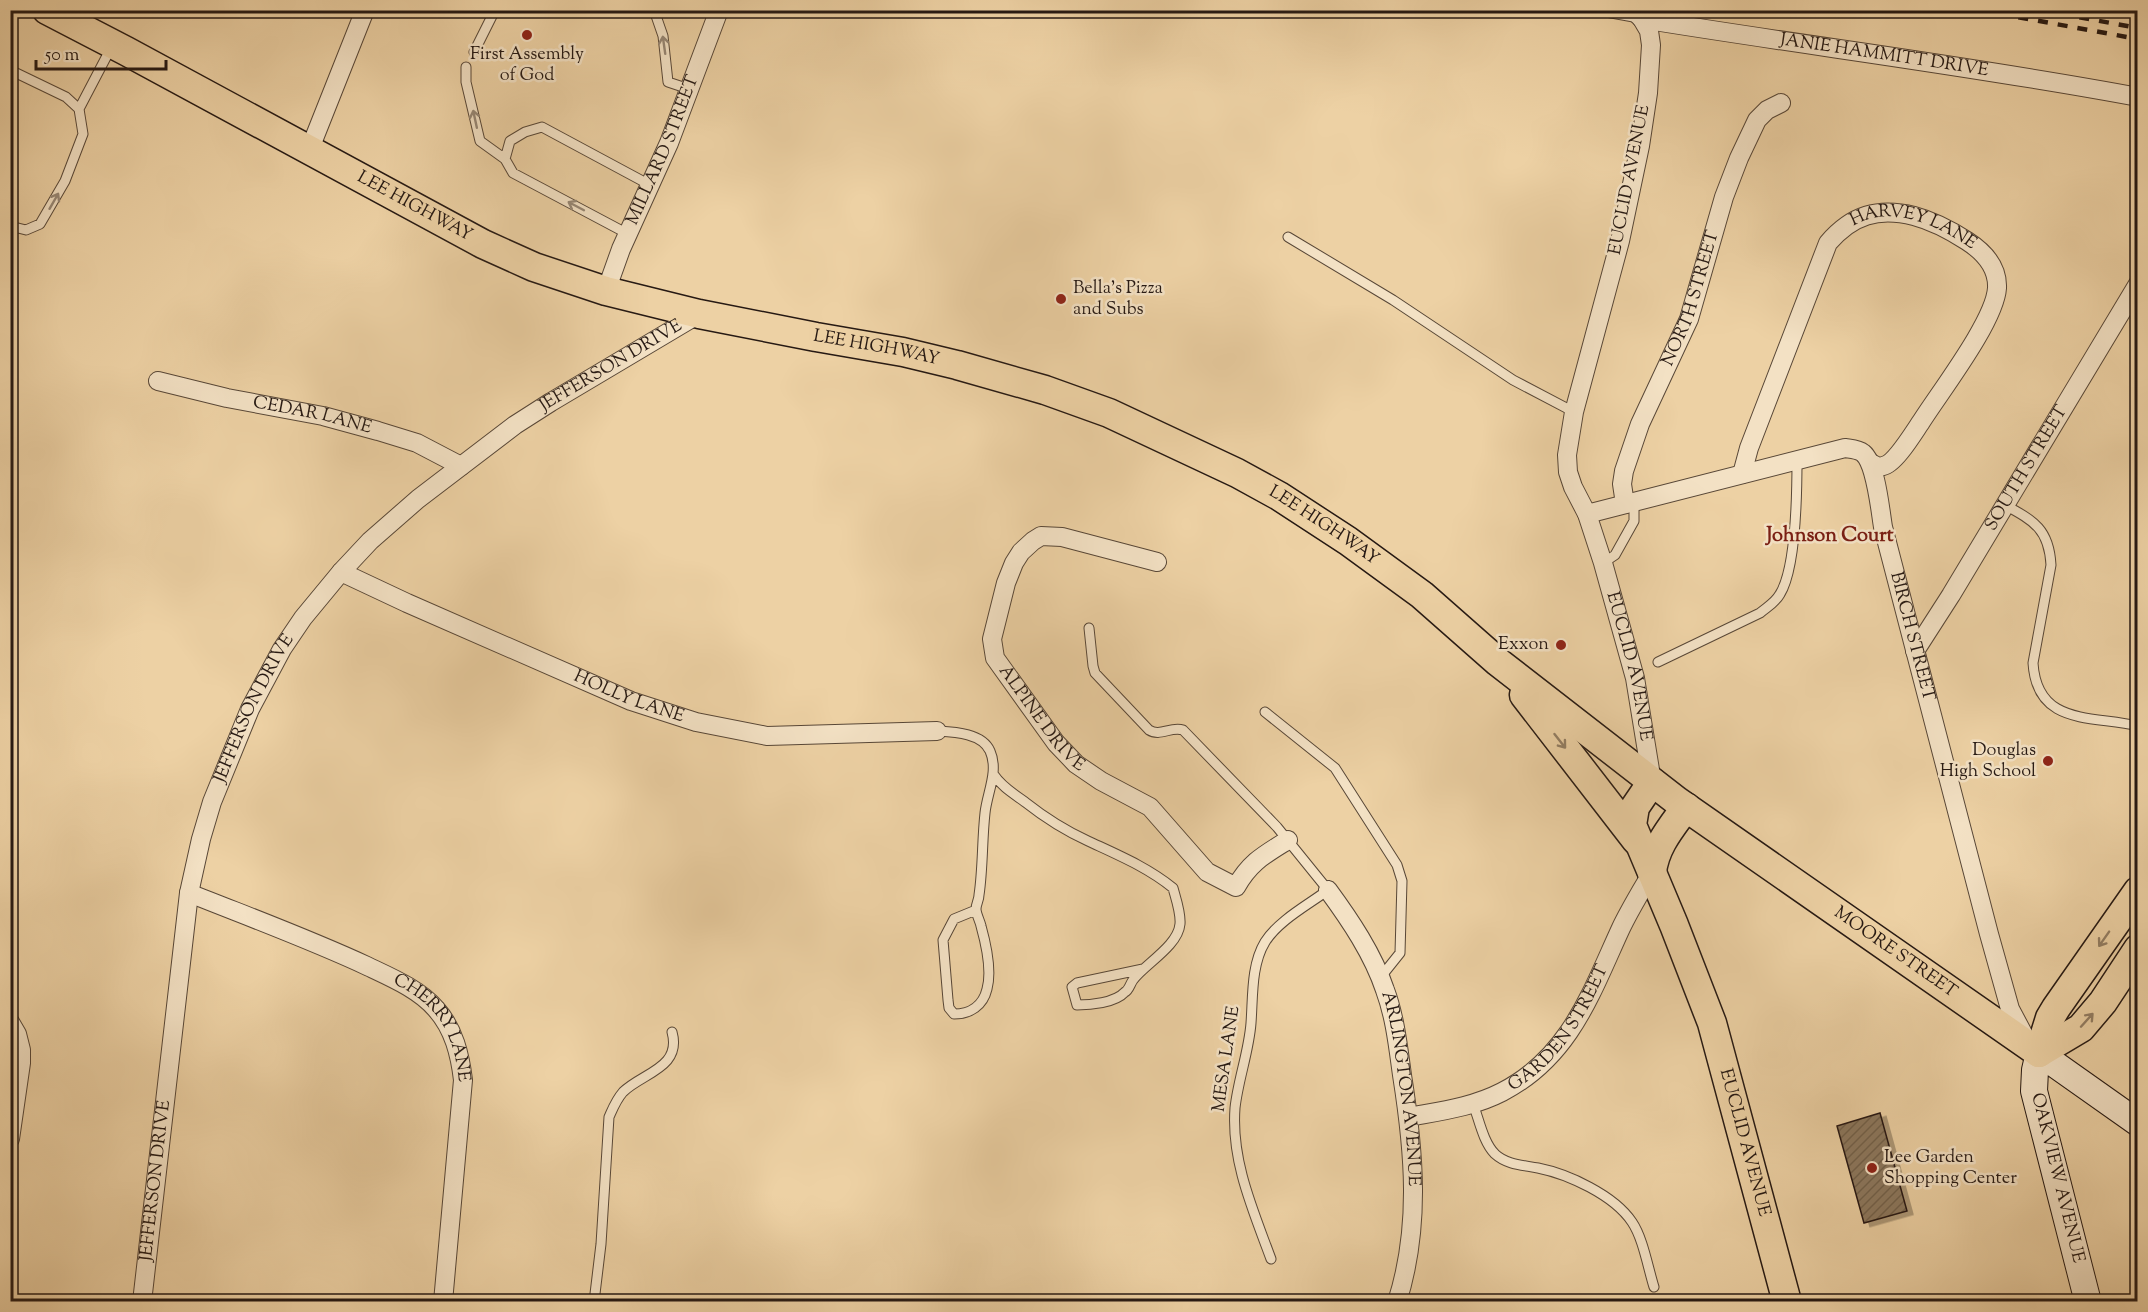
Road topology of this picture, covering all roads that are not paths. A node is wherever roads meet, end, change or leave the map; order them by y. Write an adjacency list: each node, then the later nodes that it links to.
1 (47, 10): 8 (main road, LEE HIGHWAY)
2 (365, 10): 16 (street)
3 (495, 10): 9 (lane)
4 (654, 10): 12 (lane, one-way to 4)
5 (719, 10): 12 (street, MILLARD STREET)
6 (1595, 10): 7 (lane)
7 (1638, 15): 13 (street, JANIE HAMMITT DRIVE); 26 (street, EUCLID AVENUE)
8 (113, 44): 15 (lane); 16 (main road, LEE HIGHWAY)
9 (474, 51)
10 (466, 67): 17 (lane, one-way to 10)
11 (10, 70): 15 (lane)
12 (688, 89): 18 (street, MILLARD STREET)
13 (2138, 97)
14 (1781, 103): 31 (street, NORTH STREET)
15 (79, 109): 19 (lane, one-way to 15)
16 (309, 151): 23 (main road, LEE HIGHWAY)
17 (505, 159): 18 (lane); 20 (lane, one-way to 17)
18 (650, 185): 20 (street, MILLARD STREET)
19 (10, 226)
20 (628, 234): 23 (street, MILLARD STREET)
21 (1288, 237): 26 (lane)
22 (2138, 284): 32 (street, SOUTH STREET)
23 (606, 291): 24 (main road, LEE HIGHWAY)
24 (699, 314): 29 (street, JEFFERSON DRIVE); 39 (main road, LEE HIGHWAY)
25 (158, 381): 29 (street, CEDAR LANE)
26 (1574, 412): 33 (street, EUCLID AVENUE)
27 (1797, 460): 28 (street); 30 (street); 40 (lane)
28 (1871, 463): 30 (street, HARVEY LANE); 38 (street, BIRCH STREET)
29 (461, 465): 36 (street, JEFFERSON DRIVE)
30 (1742, 474): 31 (street)
31 (1630, 503): 33 (street); 35 (lane)
32 (2005, 505): 38 (street, SOUTH STREET); 42 (lane)
33 (1587, 514): 35 (street, EUCLID AVENUE)
34 (1157, 562): 47 (street, ALPINE DRIVE)
35 (1603, 563): 45 (street, EUCLID AVENUE)
36 (341, 572): 43 (street, HOLLY LANE); 52 (street, JEFFERSON DRIVE)
37 (1089, 627): 47 (lane)
38 (1915, 651): 59 (street, BIRCH STREET)
39 (1498, 662): 45 (main road, LEE HIGHWAY); 48 (main road, one-way to 48)
40 (1658, 662)
41 (1265, 712): 56 (lane)
42 (2138, 726)
43 (937, 731): 44 (lane)
44 (994, 775): 53 (lane); 55 (lane)
45 (1652, 782): 46 (main road, MOORE STREET); 48 (main road, EUCLID AVENUE)
46 (1686, 807): 49 (main road); 59 (main road, MOORE STREET)
47 (1288, 840): 50 (lane)
48 (1636, 840): 49 (main road, EUCLID AVENUE)
49 (1652, 872): 60 (street, GARDEN STREET); 70 (main road, EUCLID AVENUE)
50 (1328, 890): 56 (street, ARLINGTON AVENUE); 64 (lane, MESA LANE)
51 (2138, 891): 59 (main road, one-way to 59)
52 (189, 893): 66 (street, JEFFERSON DRIVE); 67 (street, CHERRY LANE)
53 (976, 910): 53 (lane)
54 (2138, 949): 59 (main road, one-way to 54)
55 (1143, 969): 55 (lane)
56 (1380, 978): 61 (street, ARLINGTON AVENUE)
57 (10, 1022): 63 (street)
58 (672, 1032): 68 (lane)
59 (2039, 1053): 62 (main road, MOORE STREET); 71 (main road, OAKVIEW AVENUE)
60 (1473, 1104): 61 (street, GARDEN STREET); 65 (lane)
61 (1409, 1117): 69 (street, ARLINGTON AVENUE)
62 (2138, 1123)
63 (10, 1139)
64 (1270, 1259)
65 (1654, 1287)
66 (142, 1302)
67 (442, 1302)
68 (594, 1302)
69 (1397, 1302)
70 (1787, 1302)
71 (2088, 1302)

